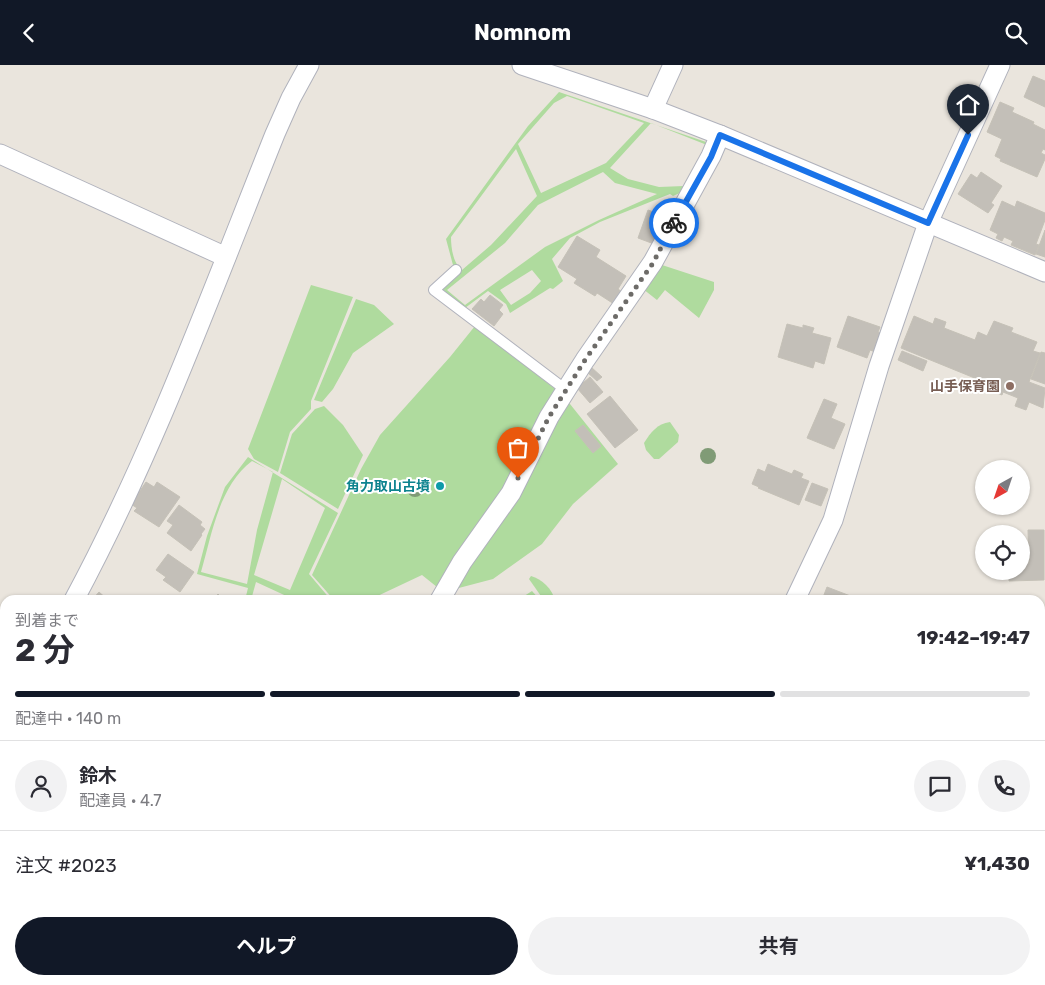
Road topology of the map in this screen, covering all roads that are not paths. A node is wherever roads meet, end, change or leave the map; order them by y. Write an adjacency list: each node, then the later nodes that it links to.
1 (309, 65): 9 (street)
2 (522, 65): 5 (street)
3 (672, 65): 5 (street)
4 (1000, 65): 8 (street)
5 (653, 109): 6 (street)
6 (720, 135): 8 (street); 12 (street)
7 (0, 154): 9 (street)
8 (928, 223): 11 (street); 15 (street)
9 (226, 257): 13 (street)
10 (456, 271): 12 (lane)
11 (1045, 272)
12 (566, 390): 14 (street)
13 (77, 595)
14 (443, 595)
15 (797, 595)

